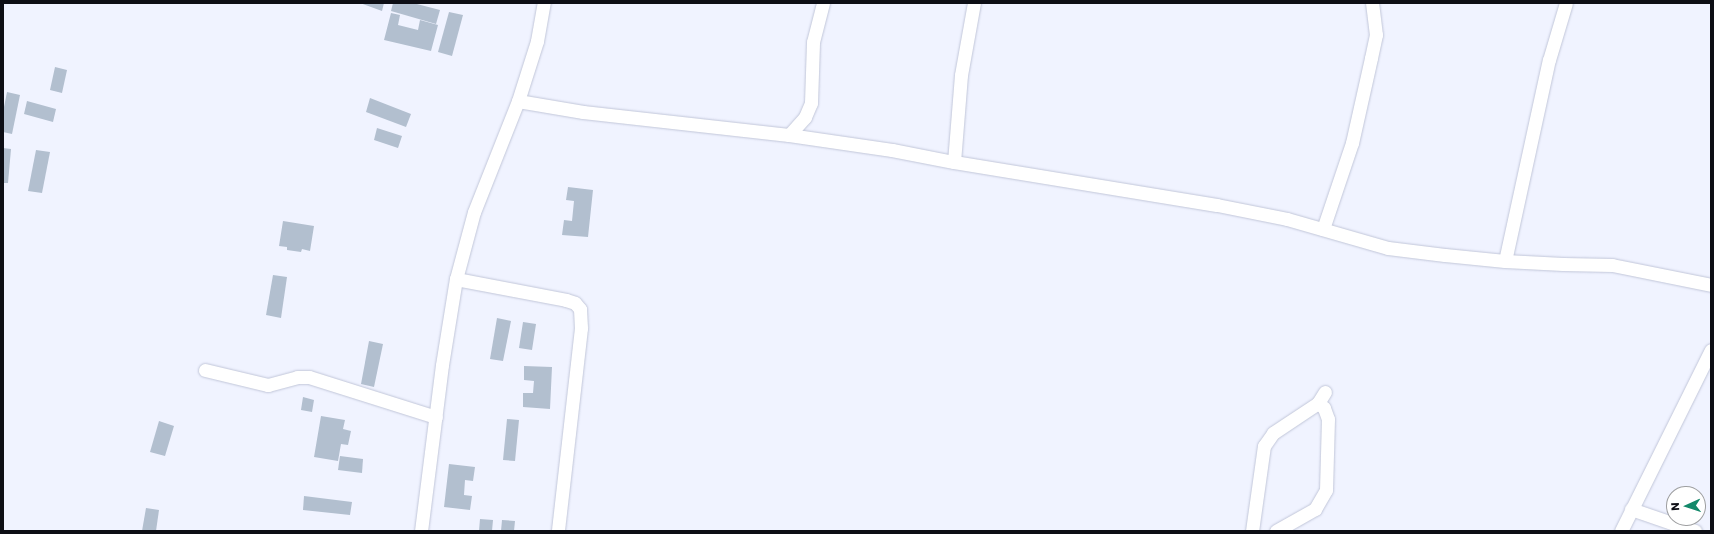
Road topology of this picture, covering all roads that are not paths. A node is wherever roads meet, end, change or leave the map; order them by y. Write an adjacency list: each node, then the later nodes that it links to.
1 (544, 3): 6 (street)
2 (823, 3): 7 (street)
3 (974, 3): 8 (street)
4 (1372, 3): 9 (street)
5 (1566, 3): 10 (street)
6 (518, 101): 7 (street); 11 (street)
7 (789, 135): 8 (street)
8 (954, 162): 9 (street)
9 (1323, 229): 10 (street)
10 (1505, 260): 12 (street)
11 (456, 279): 16 (street); 19 (street)
12 (1711, 285)
13 (1711, 350): 14 (street)
14 (1707, 367): 17 (street)
15 (205, 370): 16 (street)
16 (436, 417): 18 (street)
17 (1631, 509): 22 (street); 23 (street)
18 (421, 531)
19 (558, 531)
20 (1252, 531): 21 (street)
21 (1276, 531)
22 (1621, 531)
23 (1695, 531)

